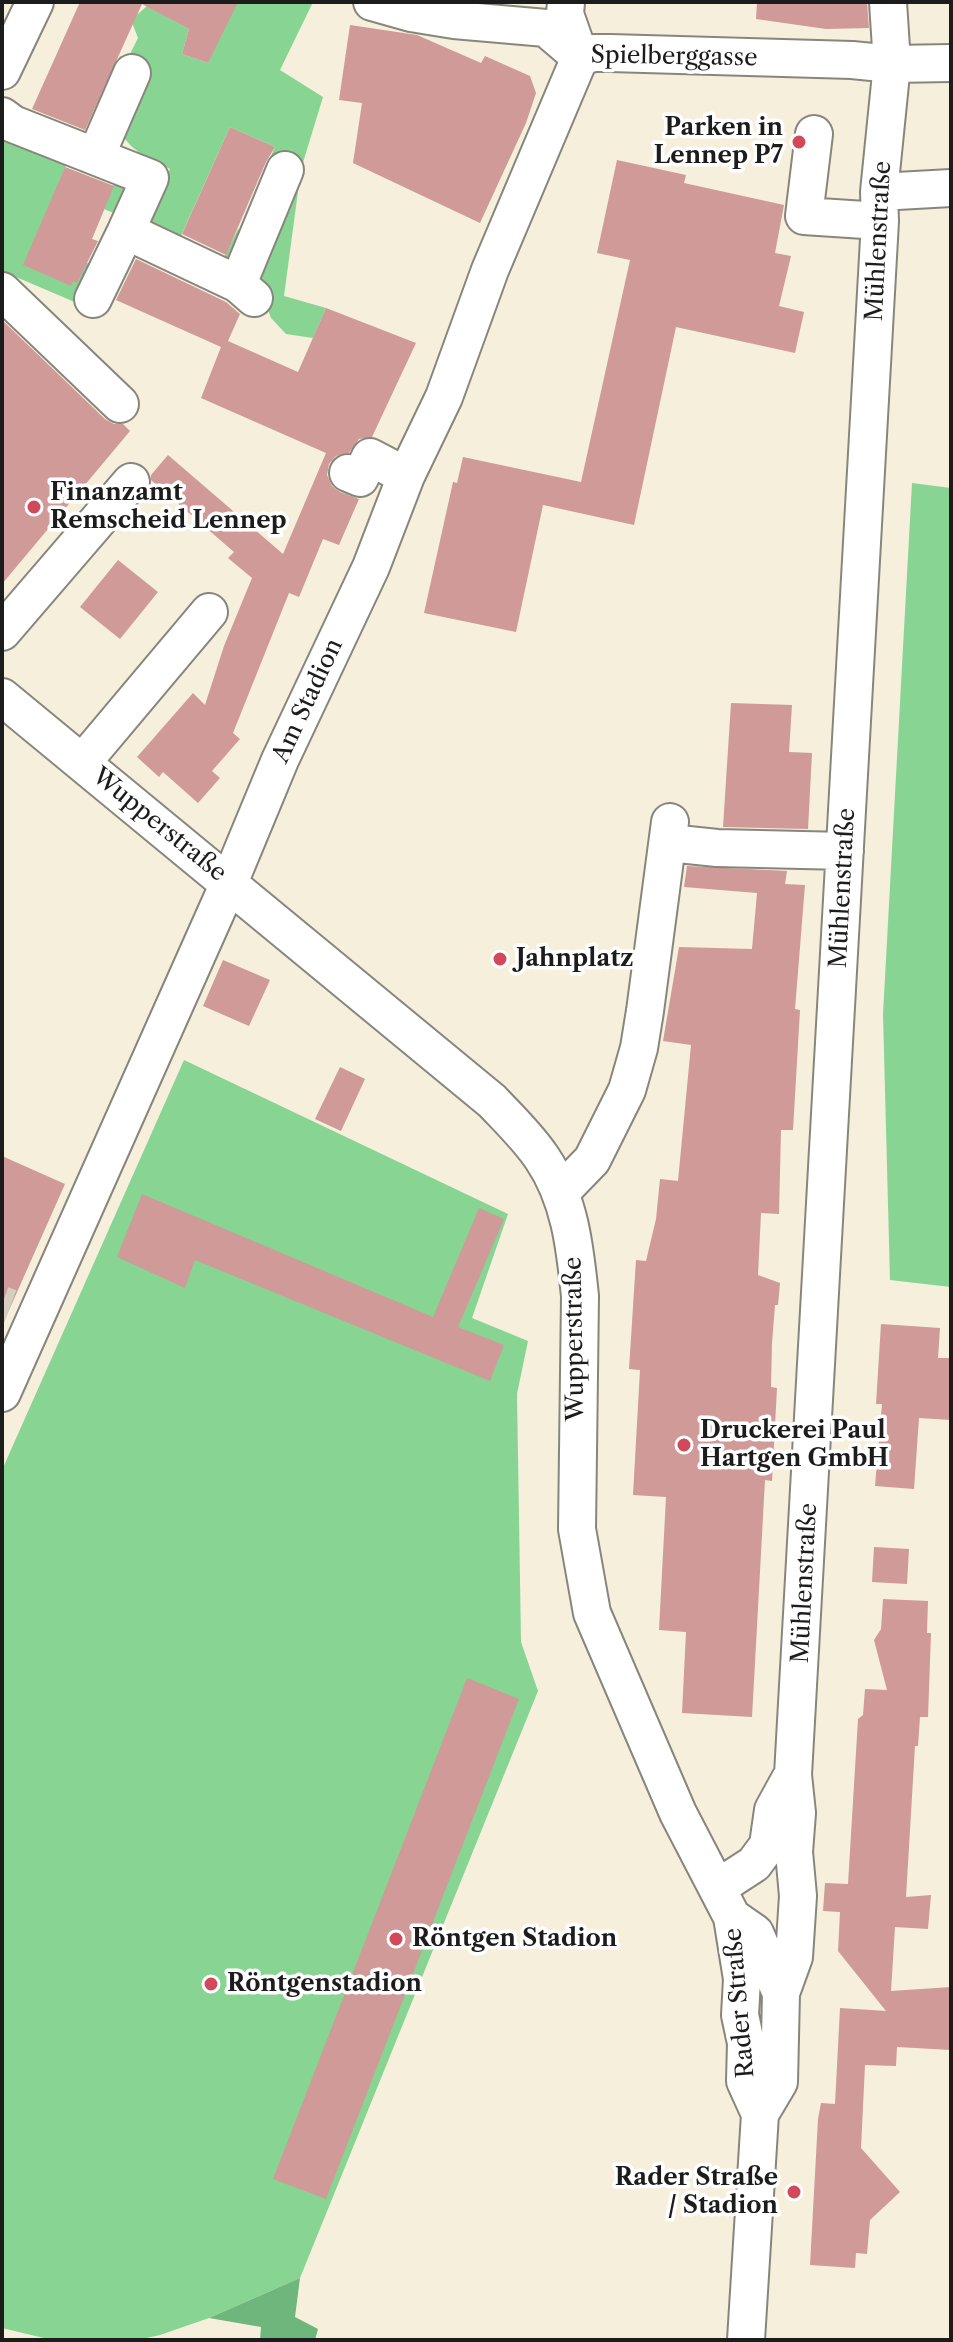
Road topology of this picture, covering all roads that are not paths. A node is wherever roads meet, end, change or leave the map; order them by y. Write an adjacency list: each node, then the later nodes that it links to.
1 (35, 2): 9 (street)
2 (372, 2): 5 (street, Spielberggasse)
3 (566, 2): 6 (street)
4 (888, 2): 8 (street, Mühlenstraße)
5 (482, 12): 6 (street, Spielberggasse)
6 (580, 57): 8 (street, Spielberggasse); 22 (street, Am Stadion)
7 (951, 63): 8 (street, Spielberggasse)
8 (892, 64): 16 (street, Mühlenstraße)
9 (2, 71)
10 (132, 73): 13 (street)
11 (2, 116): 13 (street)
12 (814, 134): 16 (street)
13 (96, 156): 17 (street)
14 (285, 170): 17 (street)
15 (951, 188): 16 (street)
16 (880, 207): 28 (street, Mühlenstraße)
17 (126, 231): 19 (street)
18 (2, 291): 20 (street)
19 (93, 299)
20 (120, 404)
21 (348, 473): 22 (street)
22 (406, 476): 29 (street, Am Stadion)
23 (131, 482): 25 (street)
24 (209, 612): 27 (street)
25 (2, 632)
26 (2, 697): 27 (street, Wupperstraße)
27 (82, 763): 29 (street, Wupperstraße)
28 (845, 851): 30 (street); 32 (street, Mühlenstraße)
29 (229, 883): 30 (street, Wupperstraße); 31 (street, Am Stadion)
30 (560, 1193): 34 (street, Wupperstraße)
31 (2, 1393)
32 (793, 1775): 33 (street, Mühlenstraße); 34 (street, Mühlenstraße)
33 (797, 1887): 34 (street); 35 (street, Mühlenstraße)
34 (725, 1903): 35 (street, Rader Straße); 36 (street, Rader Straße)
35 (781, 1993): 36 (street, Rader Straße)
36 (760, 2114): 37 (street, Rader Straße)
37 (746, 2340): 38 (street)
38 (771, 2340)

